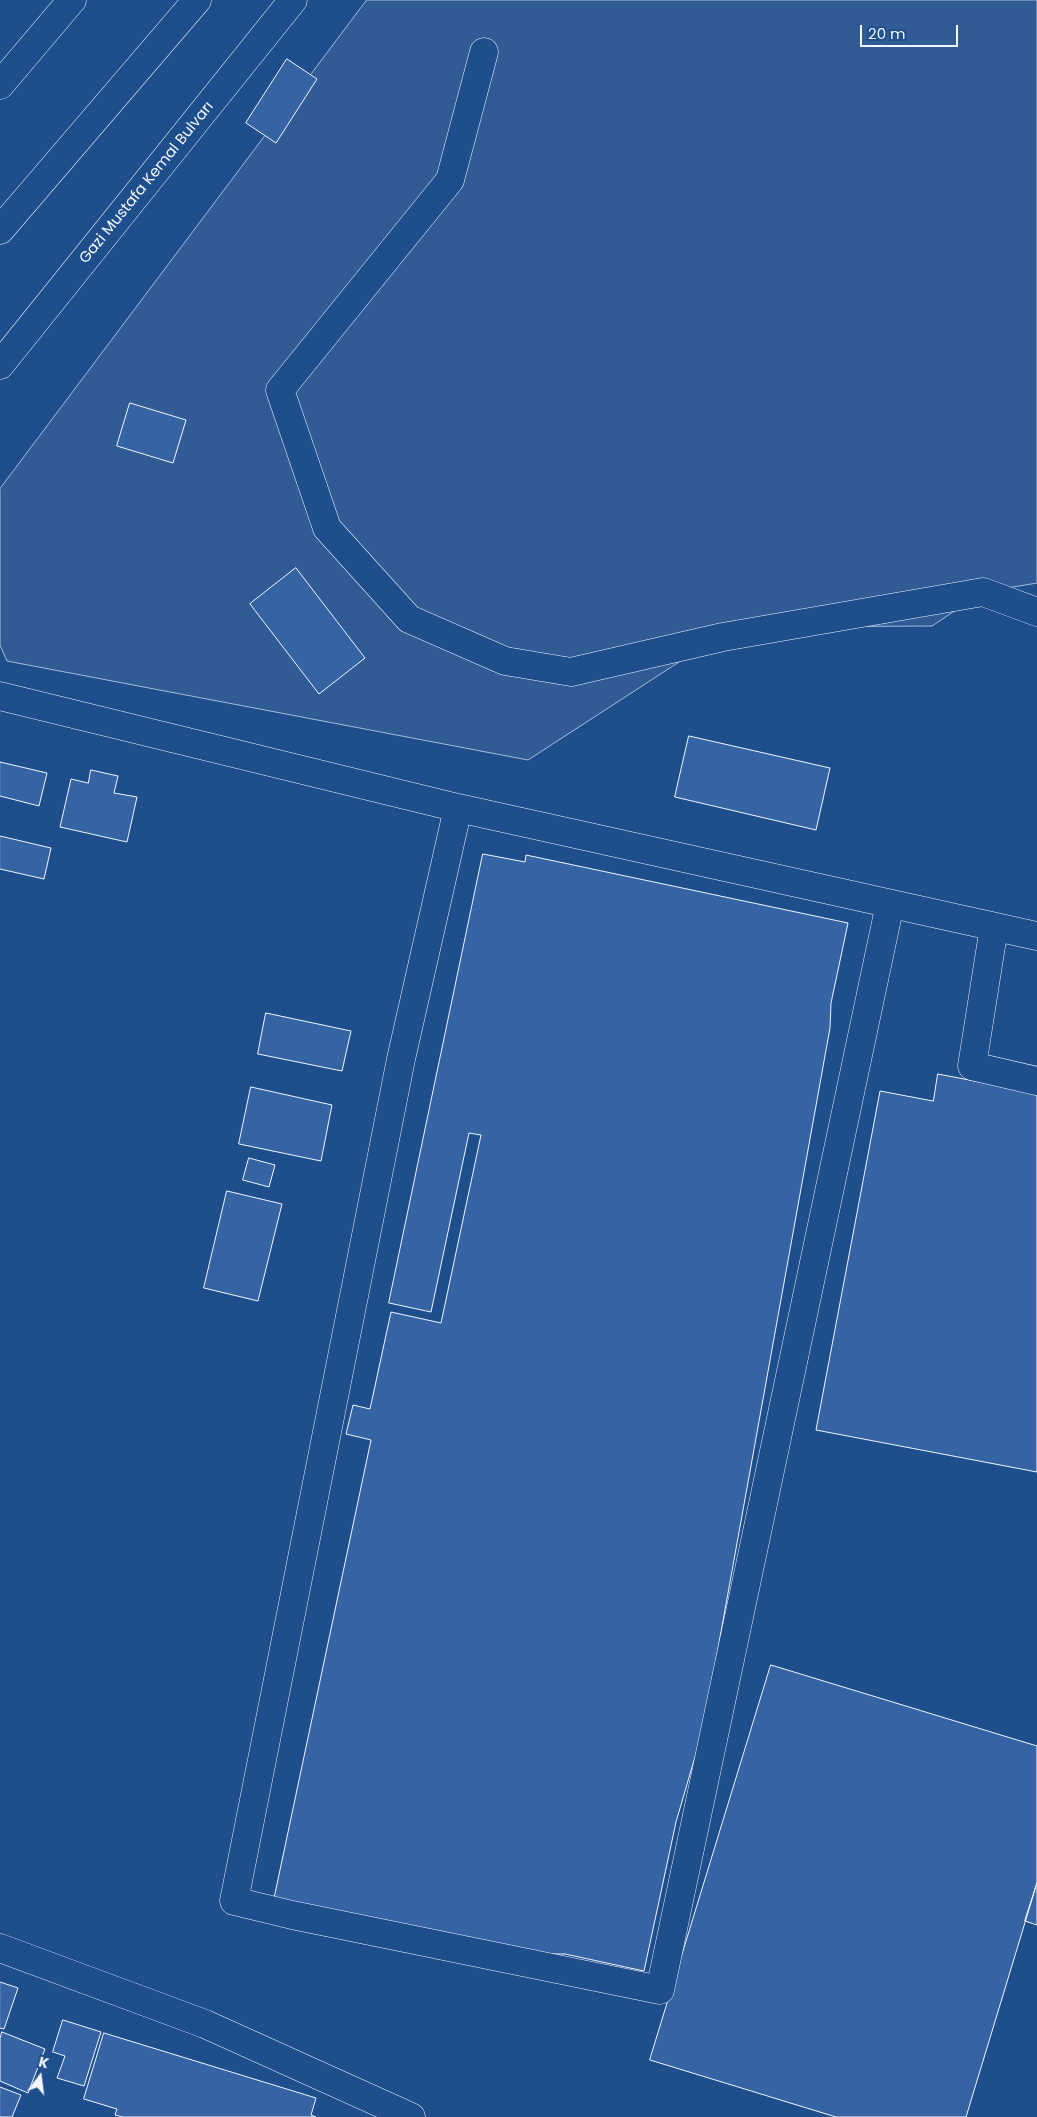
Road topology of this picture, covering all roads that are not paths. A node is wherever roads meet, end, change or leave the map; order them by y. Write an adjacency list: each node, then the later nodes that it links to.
1 (72, 0): 5 (main road)
2 (197, 0): 6 (main road)
3 (293, 0): 7 (main road, Gazi Mustafa Kemal Bulvarı)
4 (484, 52): 8 (main road)
5 (0, 85)
6 (0, 230)
7 (0, 365)
8 (1037, 612)
9 (0, 696): 10 (main road)
10 (458, 808): 11 (main road); 11 (main road)
11 (890, 904): 12 (main road)
12 (994, 927): 13 (main road); 14 (main road)
13 (1037, 936)
14 (1037, 1082)
15 (0, 1948): 16 (main road)
16 (411, 2117)

